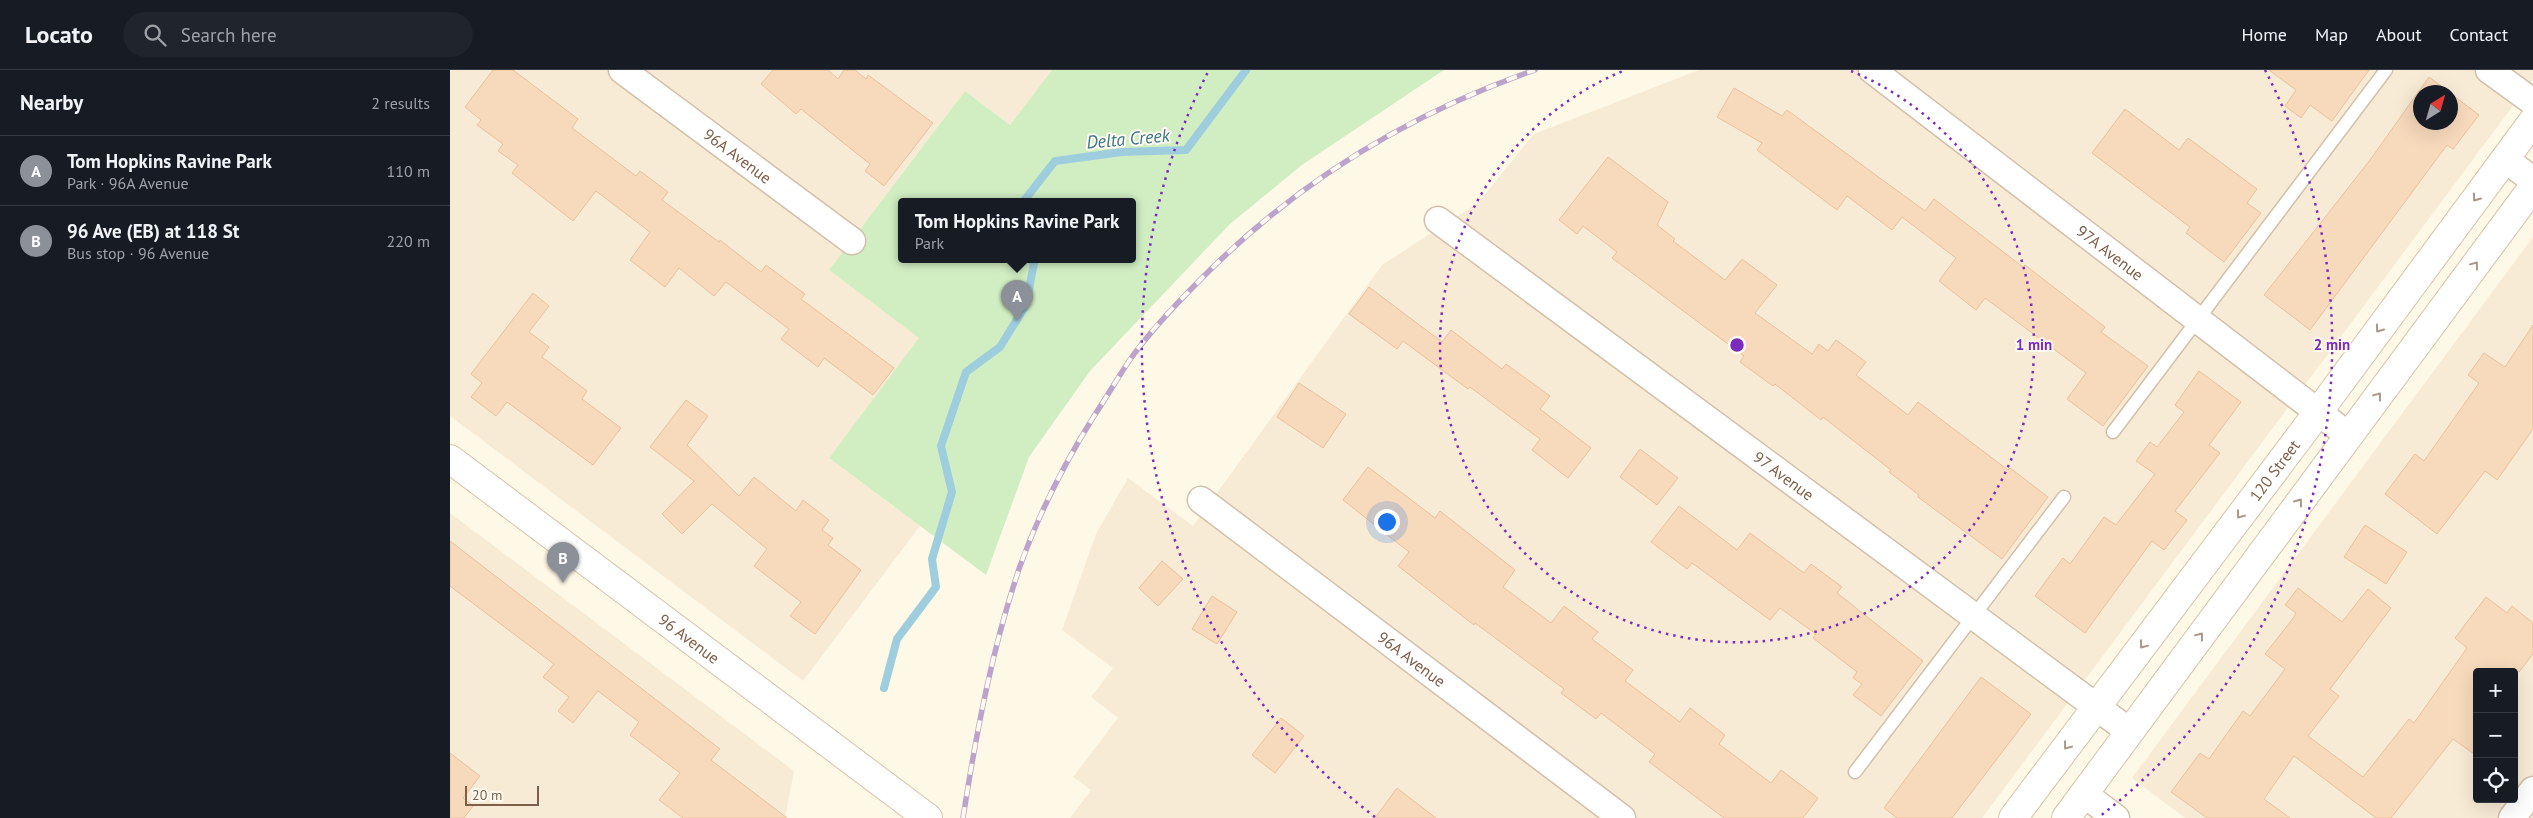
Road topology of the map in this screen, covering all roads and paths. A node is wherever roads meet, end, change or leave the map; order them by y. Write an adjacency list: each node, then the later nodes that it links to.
1 (622, 70): 11 (street, 96A Avenue)
2 (1872, 70): 12 (street, 97A Avenue)
3 (2386, 70): 12 (lane)
4 (2489, 70): 5 (street)
5 (2533, 102)
6 (2533, 121): 7 (main road, 120 Street)
7 (2505, 159): 8 (street); 13 (main road, 120 Street, one-way to 13)
8 (2533, 180)
9 (2533, 187): 15 (main road, one-way to 9)
10 (1438, 220): 19 (street, 97 Avenue)
11 (852, 241)
12 (2198, 320): 13 (street, 97A Avenue); 14 (lane)
13 (2319, 411): 15 (street, 97A Avenue); 20 (main road, 120 Street, one-way to 20)
14 (2113, 432)
15 (2348, 435): 21 (main road, one-way to 15)
16 (450, 459): 25 (main road, 96 Avenue)
17 (2064, 496): 19 (lane)
18 (1201, 500): 26 (street, 96A Avenue)
19 (1974, 616): 20 (street, 97 Avenue); 22 (lane)
20 (2096, 707): 21 (street, 97 Avenue); 27 (main road, 120 Street, one-way to 27)
21 (2129, 731): 24 (main road)
22 (1855, 772)
23 (2533, 790): 30 (street)
24 (2084, 794): 28 (main road); 29 (street)
25 (928, 818)
26 (1622, 818)
27 (2013, 818)
28 (2066, 818)
29 (2116, 818)
30 (2512, 818)

